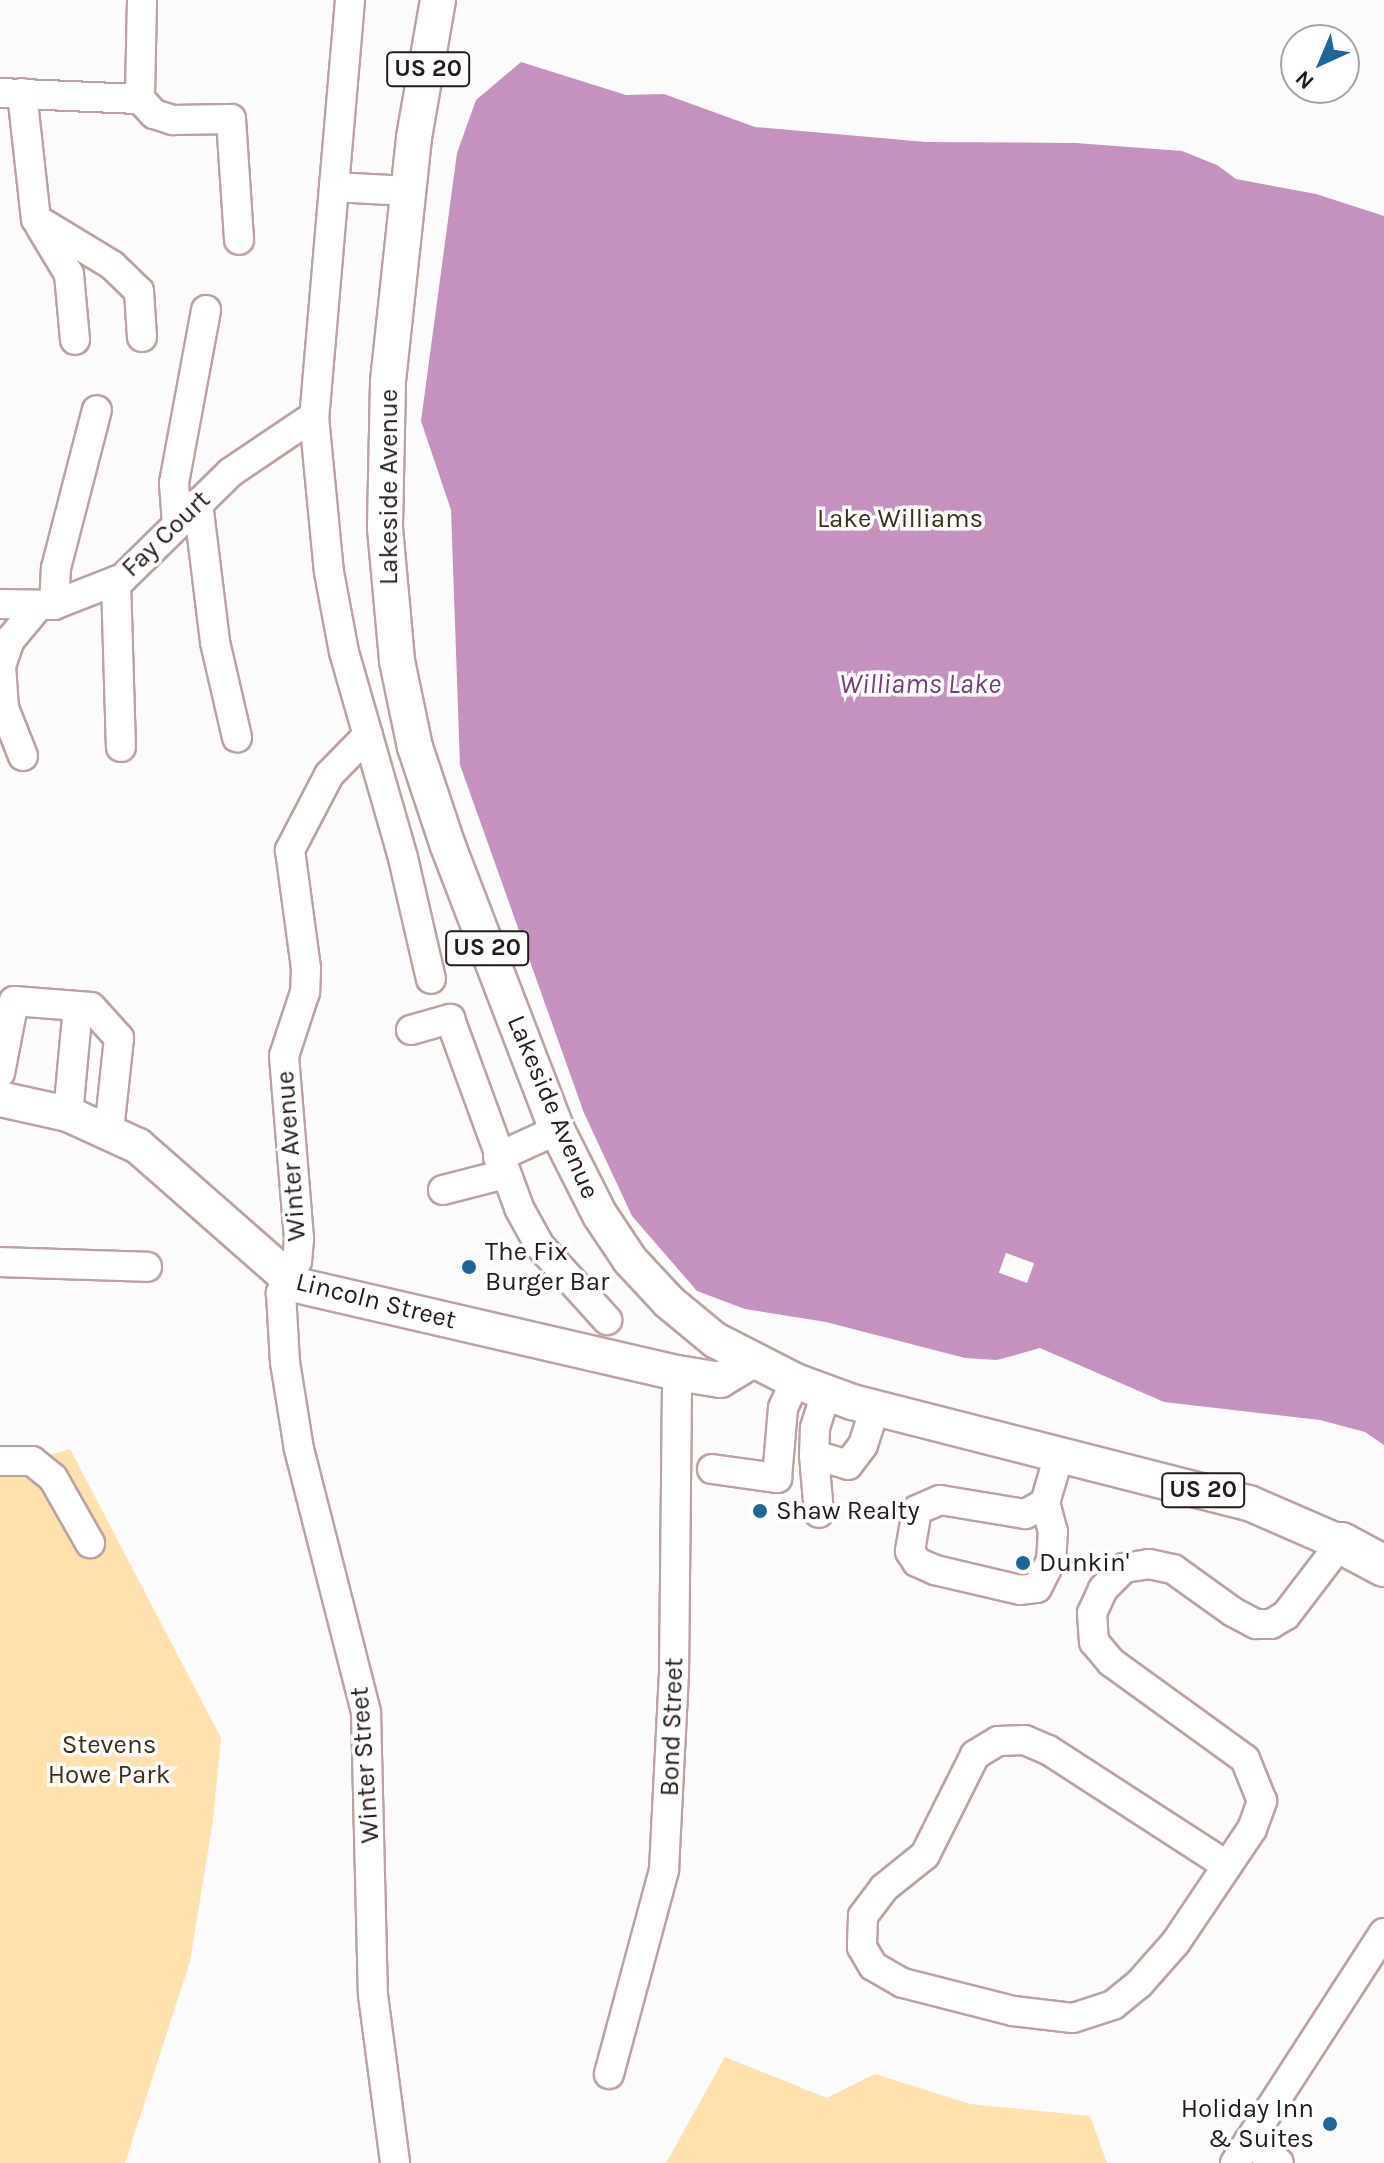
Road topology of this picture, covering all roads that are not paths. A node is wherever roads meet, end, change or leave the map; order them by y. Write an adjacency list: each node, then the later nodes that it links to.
1 (142, 0): 6 (street)
2 (350, 0): 8 (street)
3 (415, 0): 7 (main road, Lakeside Avenue / US 20)
4 (438, 0): 7 (main road, Lakeside Avenue / US 20)
5 (11, 93): 6 (street); 10 (street)
6 (140, 99): 11 (street)
7 (414, 138): 9 (main road, Lakeside Avenue / US 20)
8 (334, 187): 9 (street); 16 (street)
9 (408, 191): 26 (main road, Lakeside Avenue / US 20)
10 (36, 219): 13 (street); 14 (street)
11 (239, 240)
12 (206, 310): 18 (street)
13 (142, 337)
14 (75, 340)
15 (97, 410): 21 (street)
16 (314, 416): 17 (street, Fay Court); 22 (street)
17 (198, 503): 18 (street, Fay Court); 23 (street)
18 (177, 524): 19 (street, Fay Court)
19 (116, 581): 21 (street, Fay Court); 24 (street)
20 (0, 604): 21 (street, Fay Court)
21 (45, 607): 25 (street)
22 (368, 735): 27 (street); 40 (street, Winter Avenue)
23 (237, 737)
24 (121, 747)
25 (23, 756)
26 (448, 846): 27 (street); 34 (main road, Lakeside Avenue / US 20)
27 (403, 858): 28 (street)
28 (431, 979)
29 (78, 1007): 31 (street); 33 (street); 35 (street)
30 (411, 1030): 36 (street)
31 (0, 1073)
32 (0, 1099): 33 (main road, Lincoln Street)
33 (68, 1114): 35 (main road, Lincoln Street)
34 (557, 1130): 36 (street); 42 (main road, Lakeside Avenue / US 20)
35 (109, 1131): 40 (main road, Lincoln Street)
36 (502, 1166): 37 (street); 41 (street)
37 (443, 1190)
38 (0, 1262): 39 (street)
39 (147, 1267)
40 (286, 1279): 43 (main road, Lincoln Street); 59 (street, Winter Street)
41 (607, 1320)
42 (752, 1361): 43 (main road, Lincoln Street); 44 (main road, Lakeside Avenue / US 20)
43 (677, 1373): 57 (street, Bond Street)
44 (811, 1386): 45 (main road, Lakeside Avenue / US 20); 46 (street); 49 (street)
45 (875, 1408): 46 (street); 47 (main road, Lakeside Avenue / US 20)
46 (814, 1455): 51 (street)
47 (1059, 1455): 50 (street); 53 (main road, Lakeside Avenue / US 20)
48 (0, 1461): 52 (street)
49 (712, 1469)
50 (1045, 1503): 50 (street)
51 (819, 1513)
52 (90, 1543)
53 (1341, 1543): 54 (highway, Lakeside Avenue / US 20); 55 (street)
54 (1384, 1566)
55 (1226, 1865): 55 (street)
56 (1384, 1933): 58 (street)
57 (609, 2074)
58 (1242, 2152): 60 (street)
59 (395, 2163)
60 (1279, 2163)

